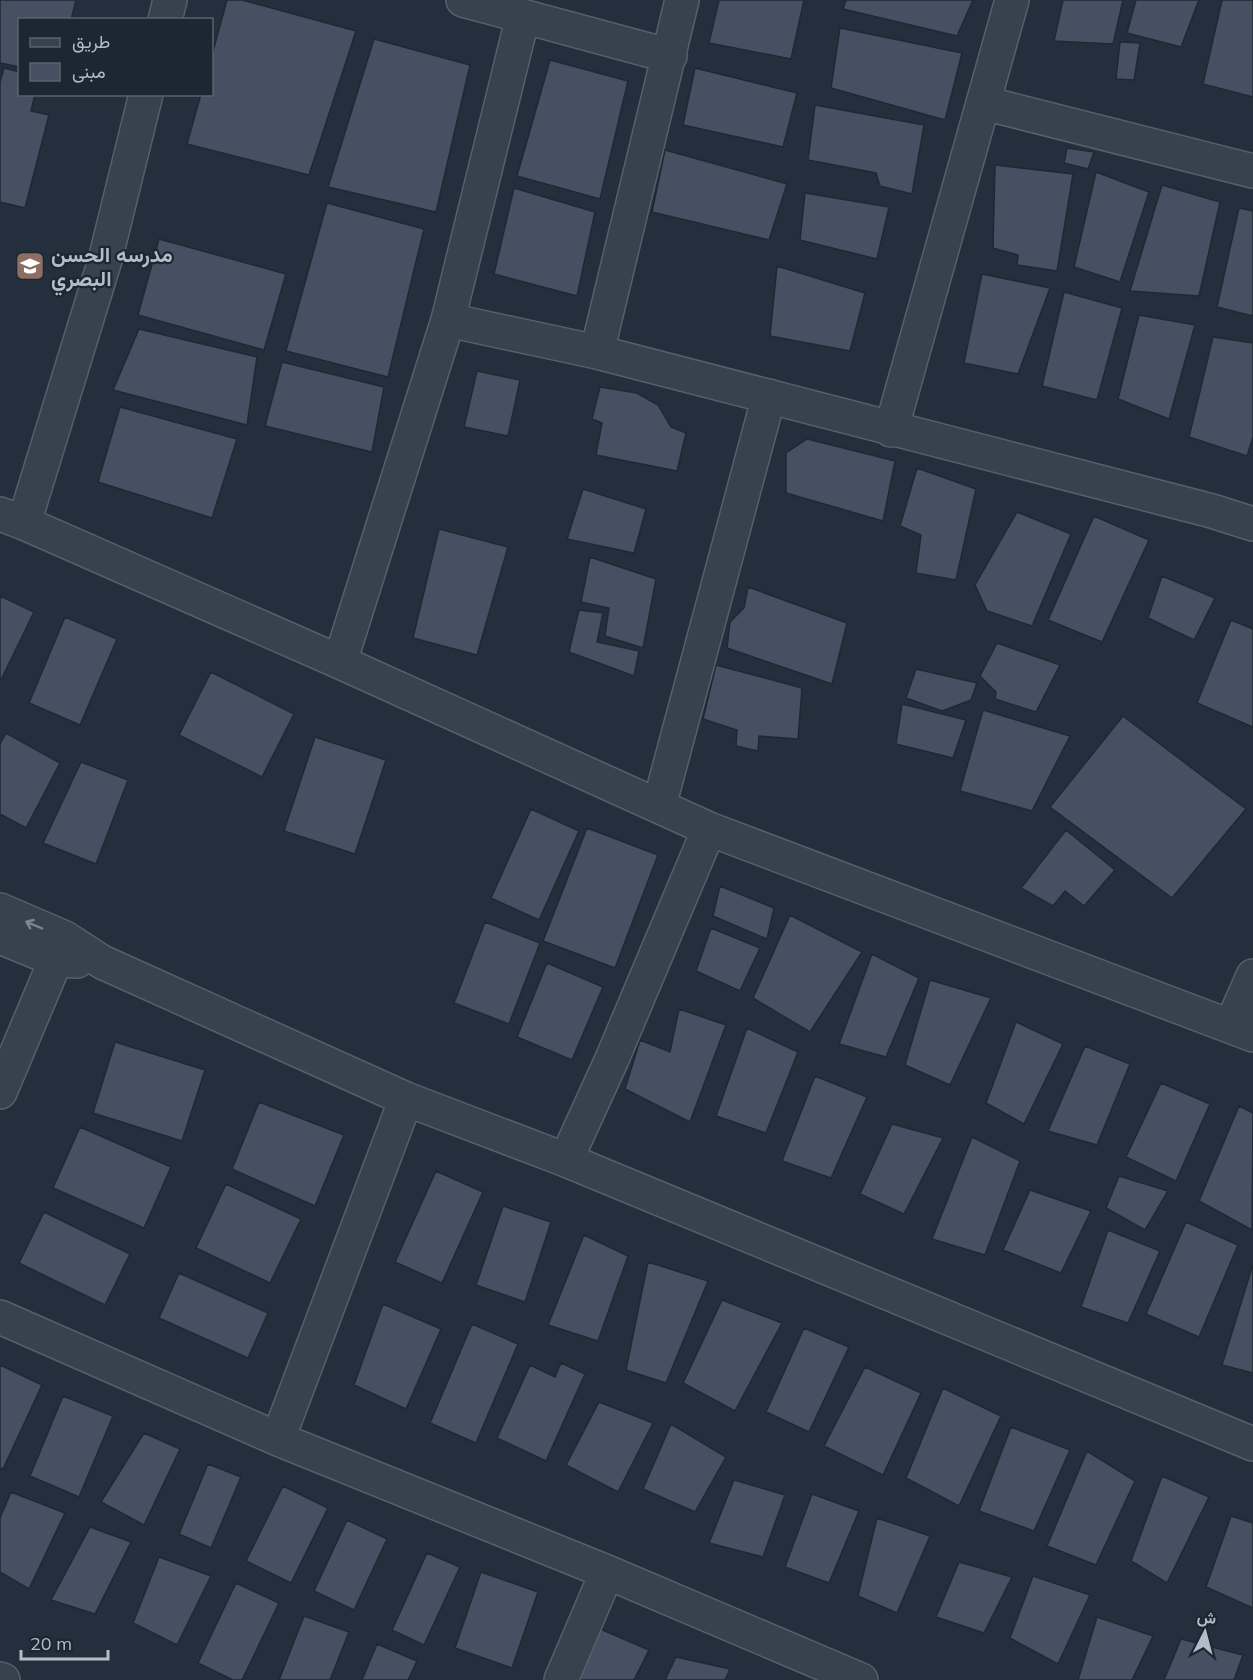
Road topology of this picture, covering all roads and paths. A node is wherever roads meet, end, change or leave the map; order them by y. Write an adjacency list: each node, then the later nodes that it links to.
1 (170, 0): 6 (street)
2 (463, 0): 5 (street)
3 (682, 0): 7 (street)
4 (1012, 0): 9 (street)
5 (523, 16): 7 (street); 11 (street)
6 (166, 18)
7 (670, 56): 12 (street)
8 (146, 96): 15 (street)
9 (984, 103): 10 (street); 14 (street)
10 (1253, 171)
11 (448, 320): 12 (street); 17 (street)
12 (597, 352): 13 (street)
13 (769, 396): 14 (street); 18 (street)
14 (891, 430): 16 (street)
15 (12, 518): 17 (street)
16 (1253, 524)
17 (340, 662): 18 (street)
18 (659, 806): 19 (street)
19 (709, 829): 24 (street); 27 (street)
20 (0, 910): 22 (street, one-way to 20)
21 (0, 937): 22 (street)
22 (61, 949): 25 (street); 26 (street)
23 (1253, 976): 24 (street)
24 (1242, 1030)
25 (0, 1092)
26 (406, 1099): 27 (street); 29 (street)
27 (566, 1160): 30 (street)
28 (0, 1317): 29 (street)
29 (278, 1439): 31 (street)
30 (1253, 1444)
31 (607, 1572): 32 (street); 33 (street)
32 (561, 1680)
33 (861, 1680)

